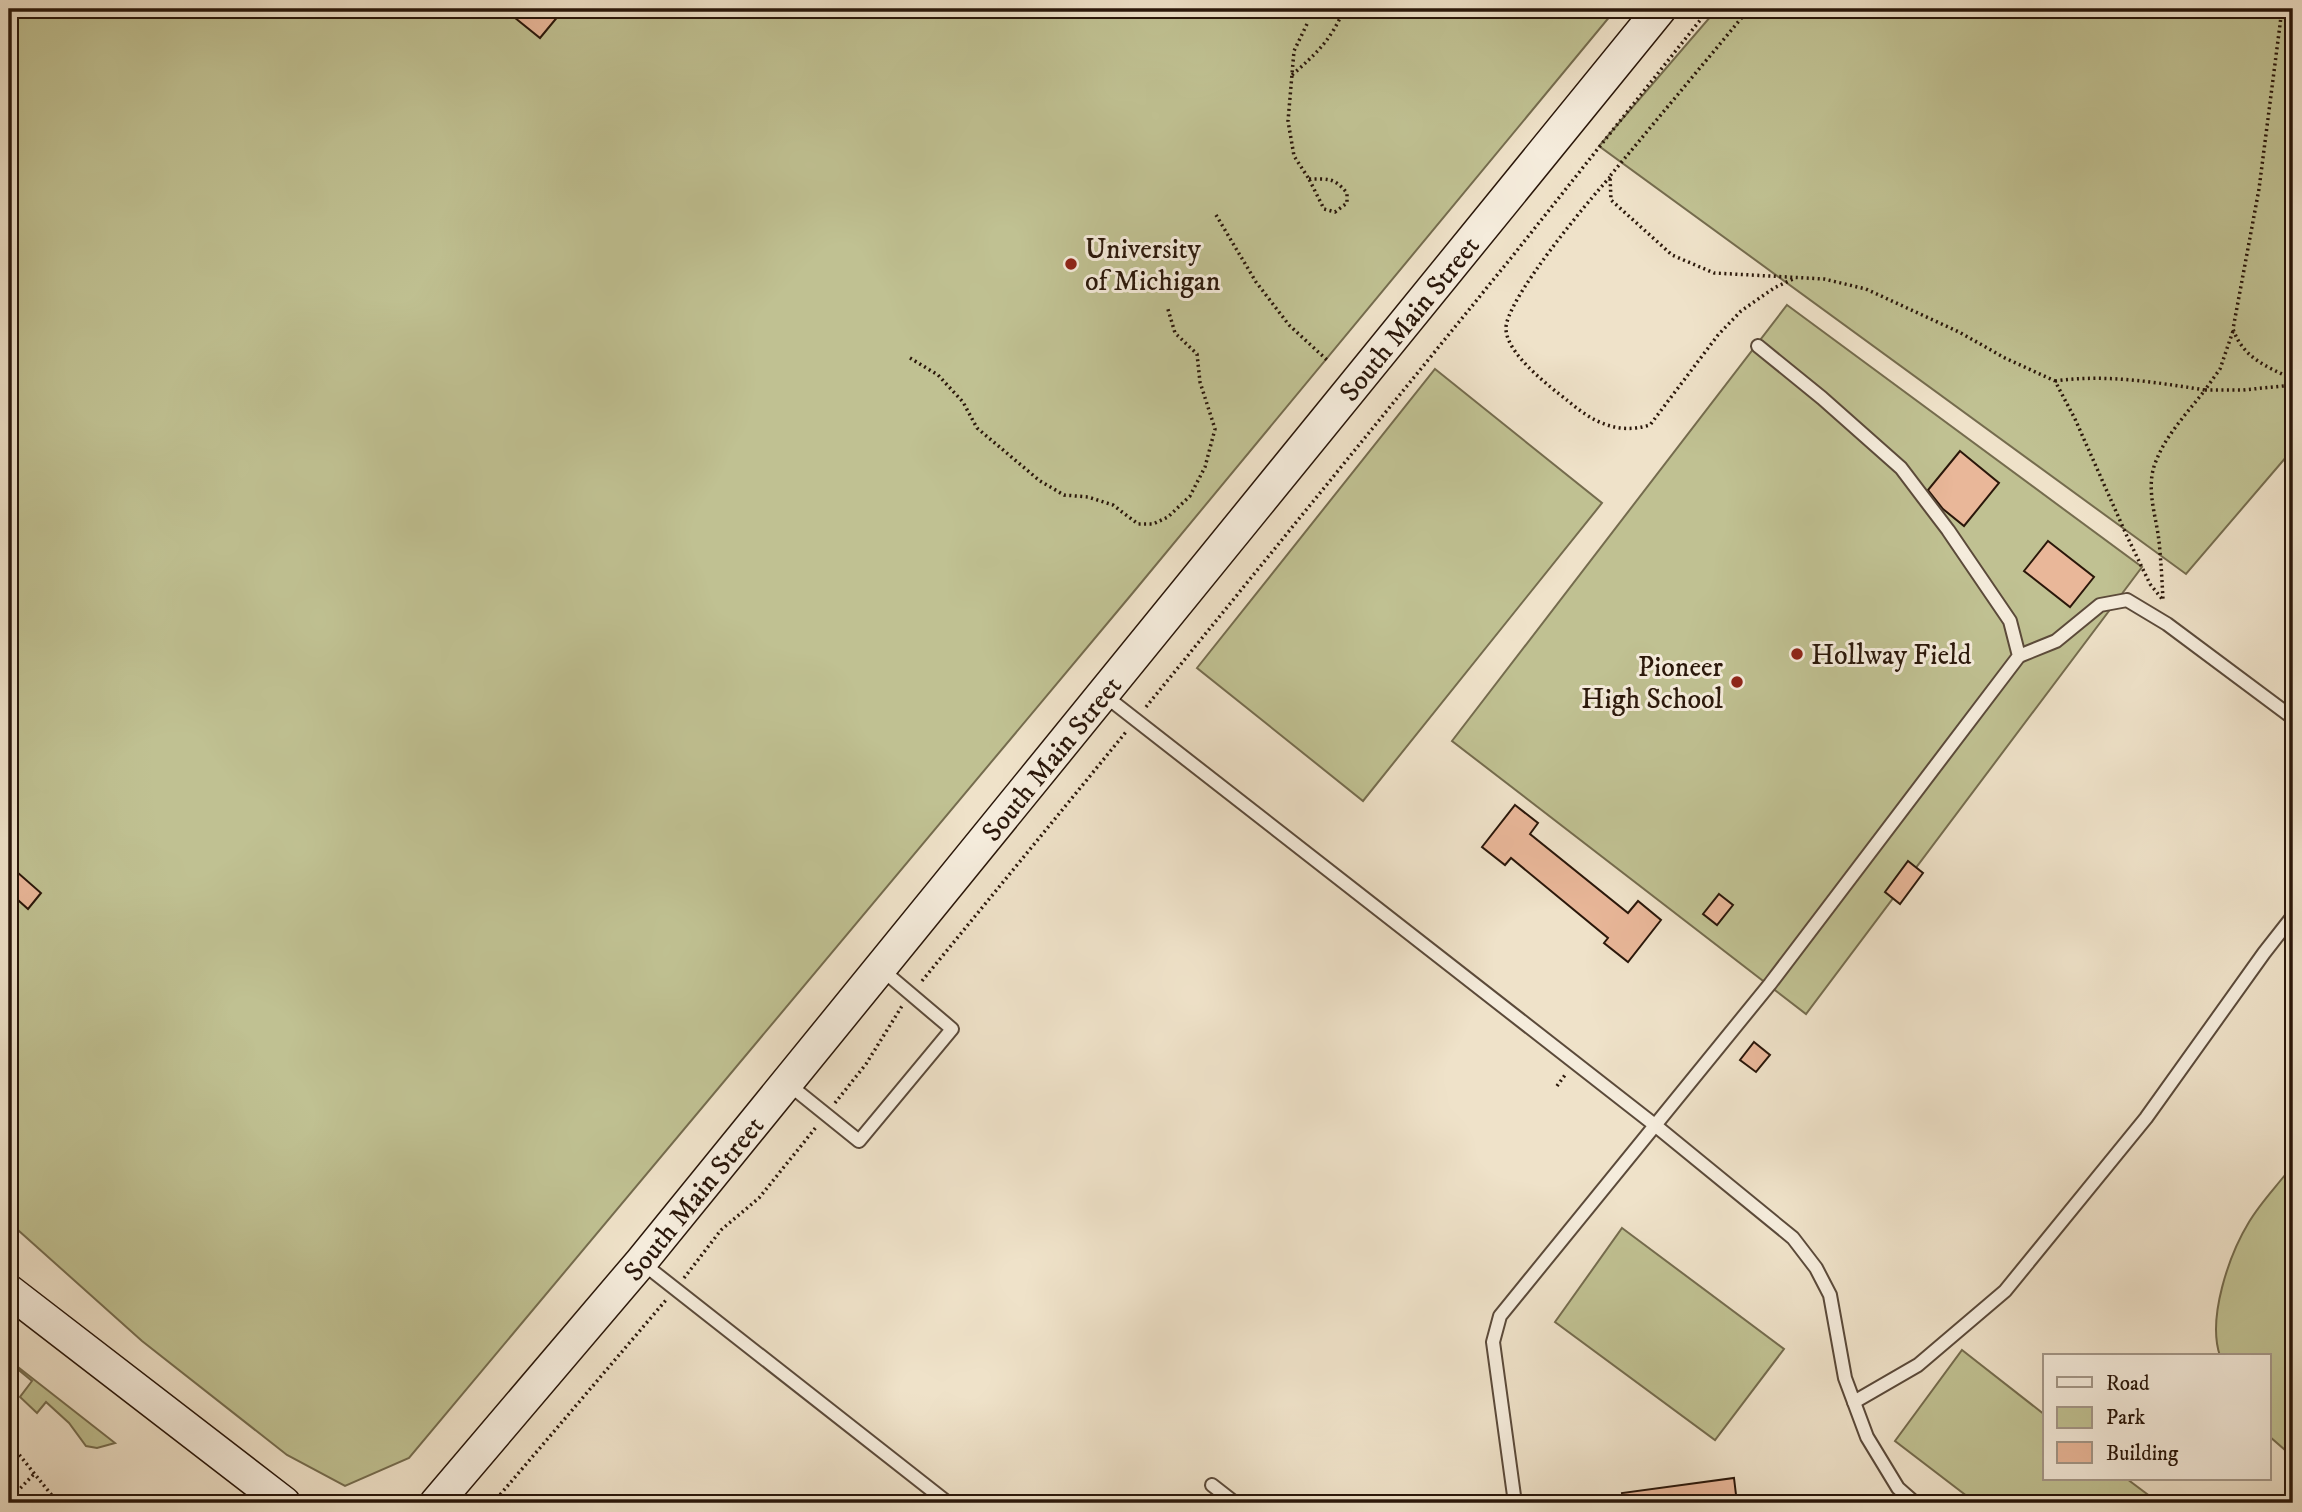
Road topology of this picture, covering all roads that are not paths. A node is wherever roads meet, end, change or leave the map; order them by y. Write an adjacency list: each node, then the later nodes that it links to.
1 (1660, 9): 4 (main road, South Main Street)
2 (1758, 346): 3 (lane)
3 (2019, 656): 5 (lane); 9 (lane)
4 (1102, 694): 7 (main road, South Main Street); 9 (lane)
5 (2293, 718)
6 (2293, 916): 12 (lane)
7 (880, 968): 8 (main road, South Main Street); 8 (lane)
8 (787, 1083): 10 (main road, South Main Street)
9 (1656, 1126): 12 (lane); 18 (lane)
10 (641, 1262): 14 (lane); 16 (main road, South Main Street)
11 (9, 1291): 15 (main road)
12 (1854, 1402): 19 (lane)
13 (1212, 1485): 17 (lane)
14 (939, 1501)
15 (284, 1503)
16 (436, 1503)
17 (1235, 1503)
18 (1515, 1503)
19 (1915, 1503)

